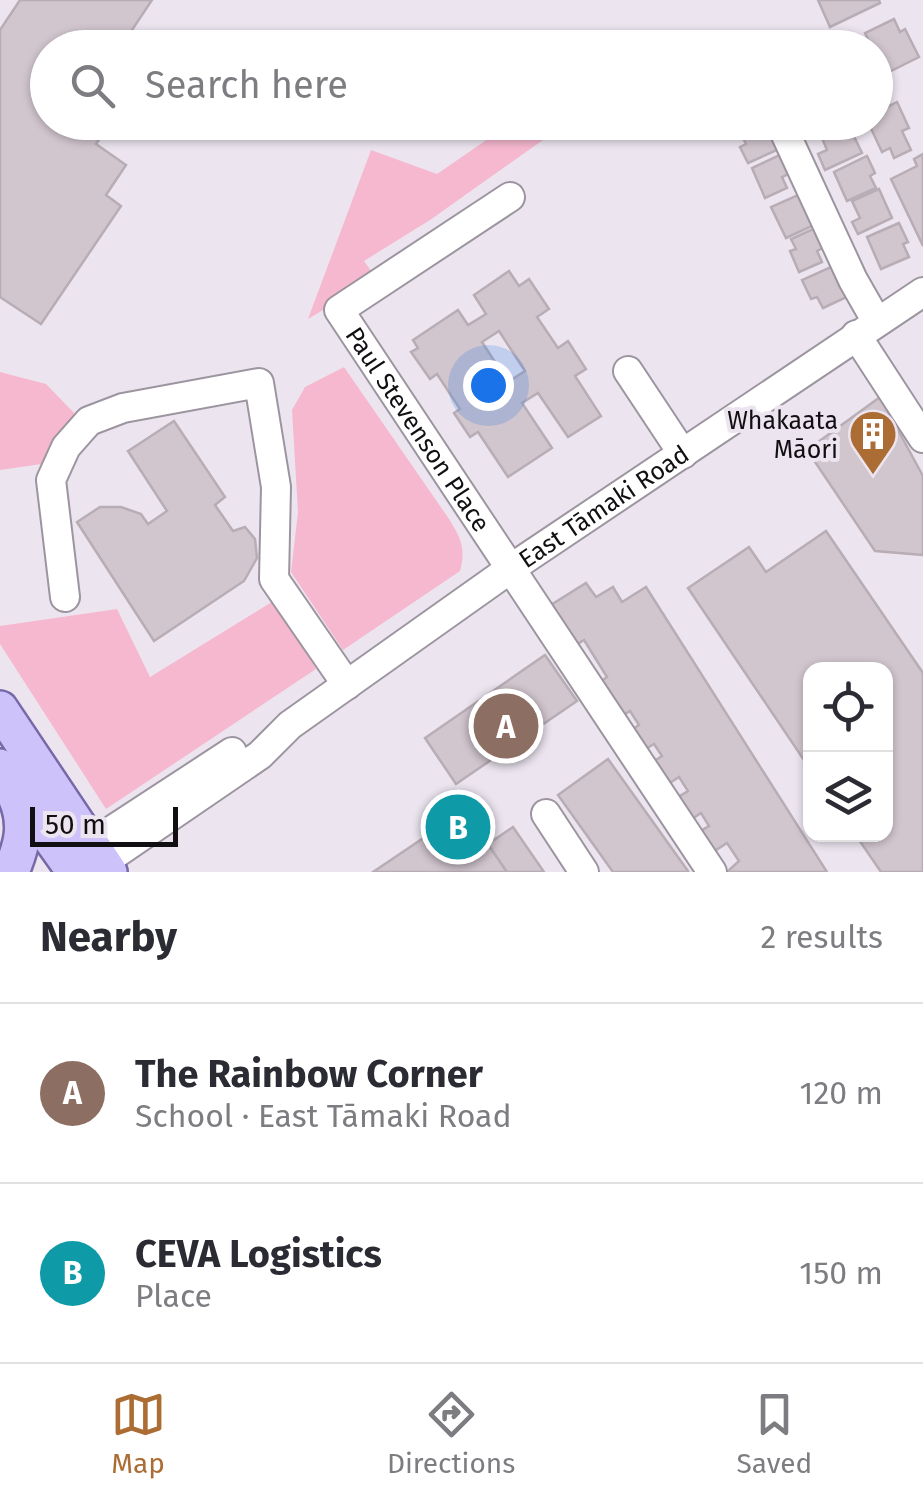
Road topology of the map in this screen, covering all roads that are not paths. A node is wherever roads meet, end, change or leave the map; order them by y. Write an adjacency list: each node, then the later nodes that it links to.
1 (788, 140): 4 (street)
2 (510, 197): 8 (street, Paul Stevenson Place)
3 (923, 292): 4 (street, East Tāmaki Road)
4 (867, 328): 6 (street); 7 (street, East Tāmaki Road)
5 (628, 371): 7 (street)
6 (923, 438)
7 (684, 454): 8 (street, East Tāmaki Road)
8 (510, 569): 10 (street, East Tāmaki Road); 17 (street)
9 (65, 597): 10 (street)
10 (347, 685): 14 (street, East Tāmaki Road)
11 (0, 709): 14 (main road)
12 (5, 774): 14 (main road); 15 (main road)
13 (546, 814): 16 (street)
14 (84, 865)
15 (11, 872)
16 (584, 872)
17 (712, 872)

